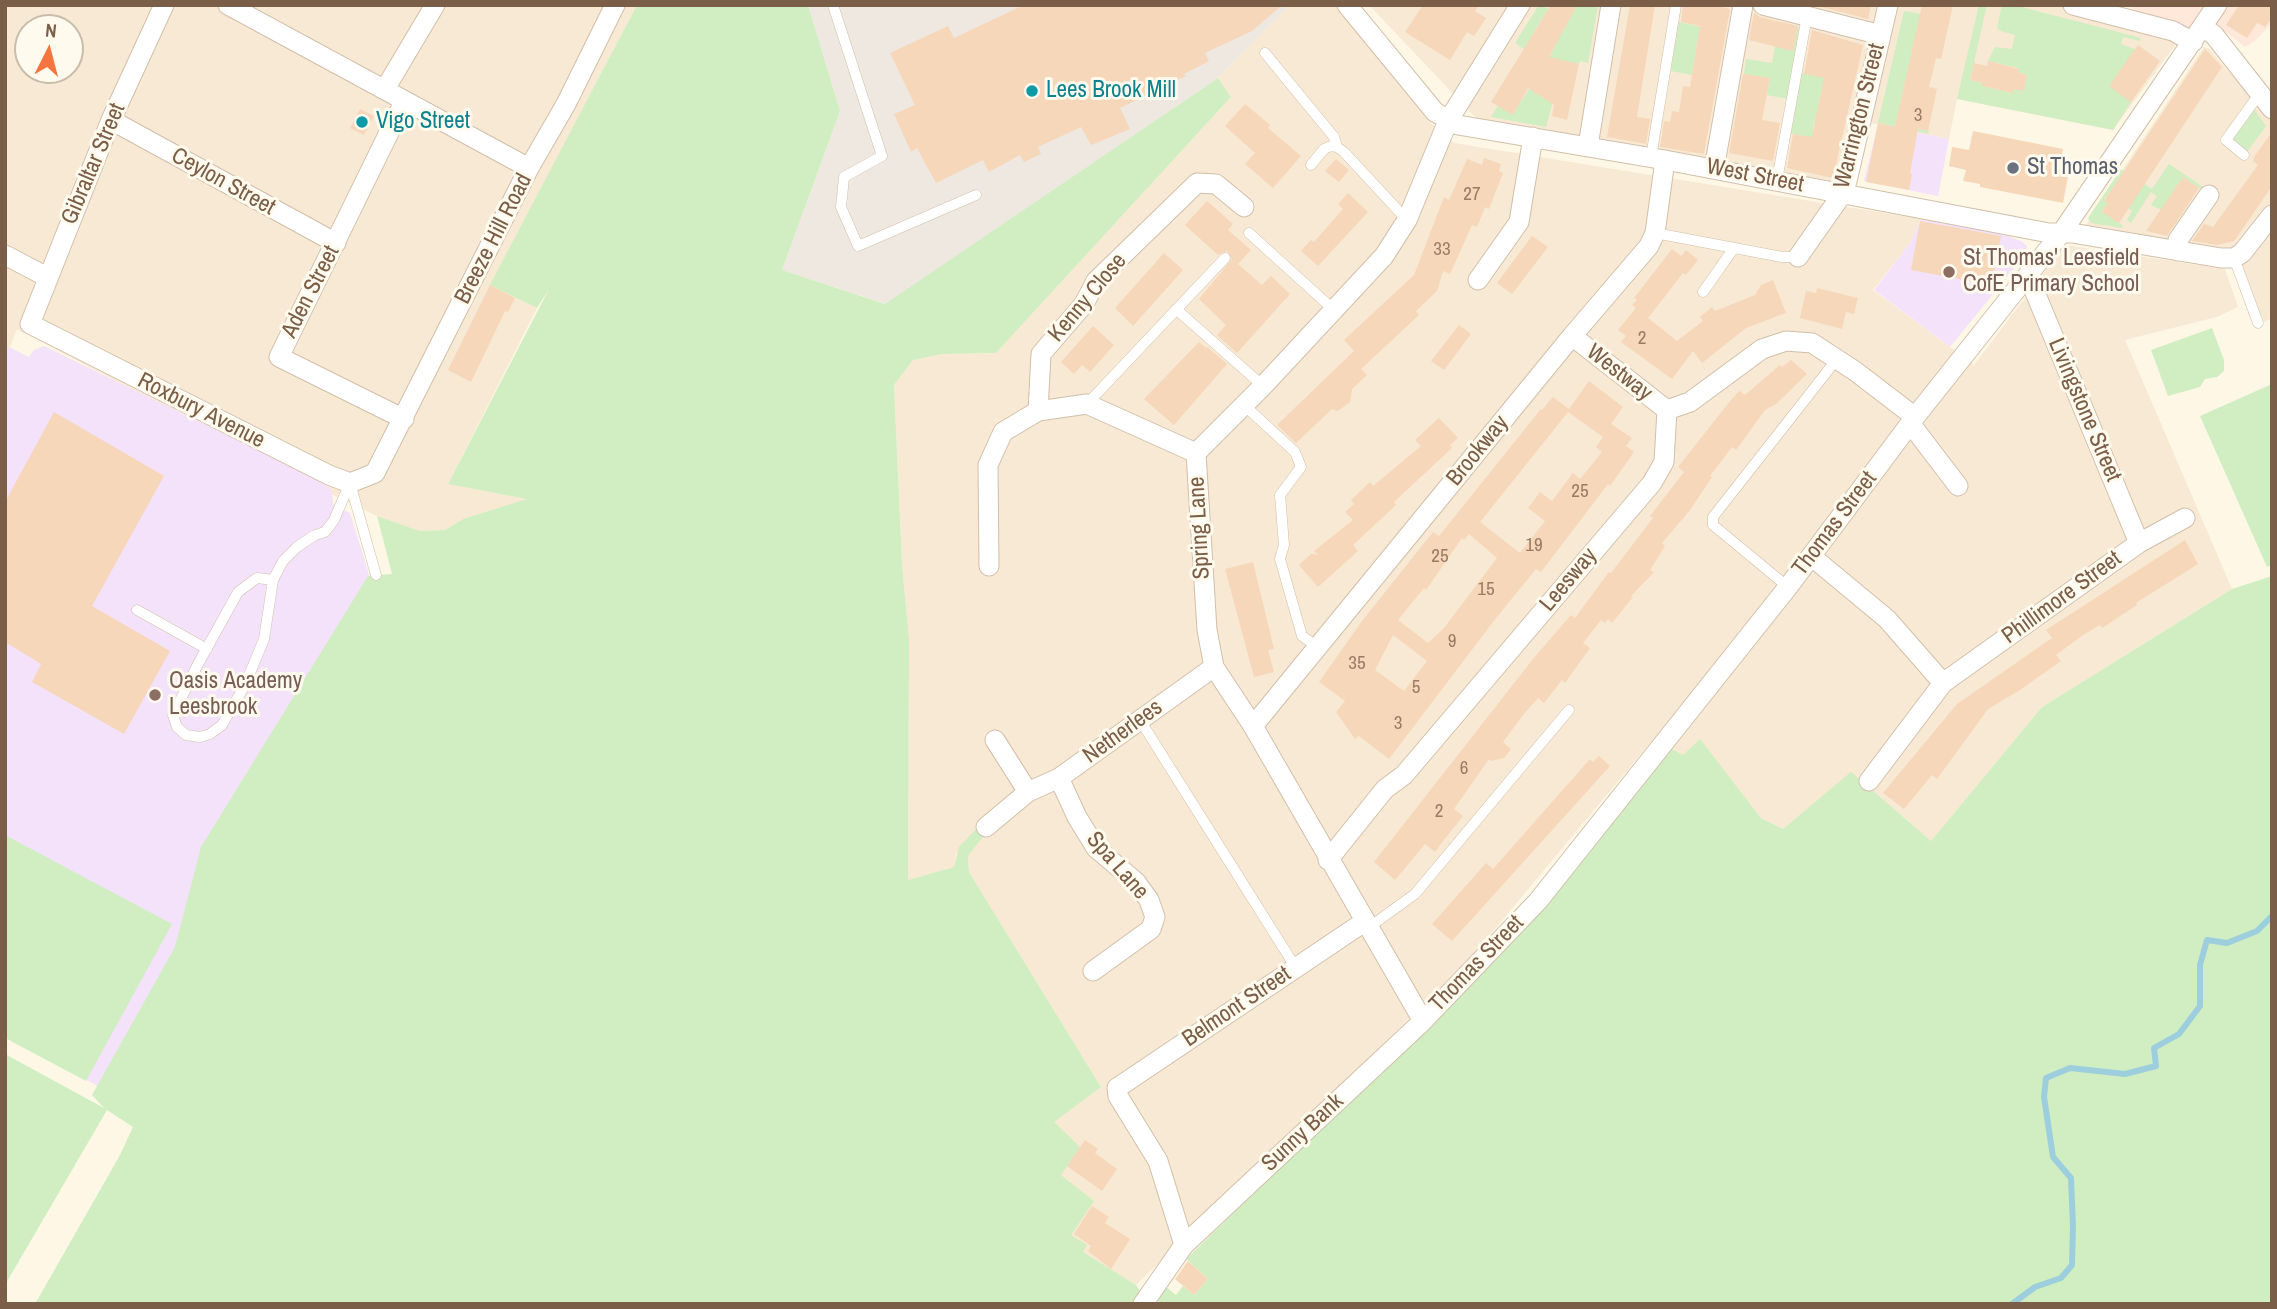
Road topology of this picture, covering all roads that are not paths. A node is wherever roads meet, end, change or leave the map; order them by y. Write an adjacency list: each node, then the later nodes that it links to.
1 (164, 5): 23 (street, Gibraltar Street)
2 (228, 5): 20 (street)
3 (435, 5): 20 (street)
4 (615, 5): 31 (street, Breeze Hill Road)
5 (832, 5): 35 (lane)
6 (1347, 5): 24 (street)
7 (1520, 5): 24 (street, Spring Lane)
8 (1611, 5): 26 (street)
9 (1676, 5): 29 (lane)
10 (1743, 5): 32 (street)
11 (1763, 5): 16 (street)
12 (1888, 5): 18 (street, Warrington Street)
13 (2073, 5): 15 (street)
14 (2217, 5): 17 (street, Thomas Street)
15 (2123, 11): 17 (street)
16 (1807, 16): 18 (street); 33 (lane)
17 (2198, 34): 21 (street); 40 (street, Thomas Street)
18 (1881, 35): 34 (street, Warrington Street)
19 (1265, 53): 27 (lane)
20 (385, 89): 22 (street)
21 (2266, 101): 28 (lane)
22 (404, 102): 31 (street); 43 (street, Aden Street)
23 (111, 121): 43 (street, Ceylon Street); 50 (street, Gibraltar Street)
24 (1448, 121): 25 (street, West Street); 39 (street, Spring Lane)
25 (1533, 137): 26 (street, West Street); 52 (street)
26 (1588, 146): 29 (street, West Street)
27 (1337, 147): 30 (lane); 39 (lane)
28 (2244, 155)
29 (1658, 158): 32 (street, West Street); 42 (street, Brookway)
30 (1311, 165)
31 (529, 168): 65 (street, Breeze Hill Road)
32 (1714, 169): 33 (street, West Street)
33 (1777, 180): 34 (street, West Street)
34 (1843, 193): 40 (street, West Street); 47 (street, Warrington Street)
35 (976, 195)
36 (2209, 195): 45 (street)
37 (1244, 206): 64 (street, Kenny Close)
38 (2272, 215): 49 (street)
39 (1407, 220): 55 (street, Spring Lane)
40 (2062, 232): 45 (street, West Street); 51 (street, Thomas Street)
41 (1250, 233): 55 (lane)
42 (1655, 233): 44 (lane); 58 (street, Brookway)
43 (336, 243): 65 (street, Aden Street)
44 (1734, 248): 47 (lane); 53 (lane)
45 (2177, 251): 49 (street, West Street)
46 (5, 255): 50 (street)
47 (1798, 257)
48 (1225, 258): 54 (lane)
49 (2234, 258): 56 (lane)
50 (47, 277): 57 (street, Gibraltar Street)
51 (2025, 279): 66 (street, Thomas Street); 71 (street, Livingstone Street)
52 (1478, 280)
53 (1703, 292)
54 (1176, 309): 60 (lane); 61 (lane)
55 (1335, 310): 60 (street, Spring Lane)
56 (2258, 323)
57 (30, 324): 68 (street, Roxbury Avenue)
58 (1572, 336): 63 (street, Westway); 78 (street, Brookway)
59 (1837, 359): 63 (street); 66 (street); 76 (lane)
60 (1263, 386): 62 (street, Spring Lane)
61 (1087, 404): 64 (street); 67 (street)
62 (1244, 405): 67 (street, Spring Lane); 78 (lane)
63 (1667, 410): 90 (street, Leesway)
64 (1038, 411): 73 (street)
65 (404, 419): 68 (street, Breeze Hill Road)
66 (1913, 420): 69 (street); 72 (street, Thomas Street)
67 (1196, 453): 80 (street, Spring Lane)
68 (350, 483): 74 (lane); 75 (lane)
69 (1958, 486)
70 (2185, 518): 71 (street, Phillimore Street)
71 (2139, 543): 81 (street, Phillimore Street)
72 (1811, 555): 76 (street, Thomas Street); 81 (street)
73 (989, 566)
74 (376, 575)
75 (273, 580): 79 (lane); 79 (lane)
76 (1788, 587): 94 (street, Thomas Street)
77 (137, 610): 79 (lane)
78 (1318, 647): 84 (street, Brookway)
79 (207, 649)
80 (1214, 667): 83 (street, Netherlees); 84 (street, Spring Lane)
81 (1943, 683): 87 (street, Phillimore Street)
82 (1569, 710): 91 (lane)
83 (1140, 720): 86 (street, Netherlees); 92 (lane)
84 (1253, 726): 90 (street, Spring Lane)
85 (995, 740): 88 (street)
86 (1059, 778): 88 (street, Netherlees); 93 (street, Spa Lane)
87 (1869, 781)
88 (1028, 792): 89 (street, Netherlees)
89 (986, 827)
90 (1328, 860): 91 (street, Spring Lane)
91 (1366, 925): 92 (street, Belmont Street); 94 (street, Spring Lane)
92 (1296, 968): 95 (street, Belmont Street)
93 (1093, 971)
94 (1423, 1021): 95 (street, Sunny Bank)
95 (1184, 1245): 96 (street, Sunny Bank)
96 (1143, 1304)

